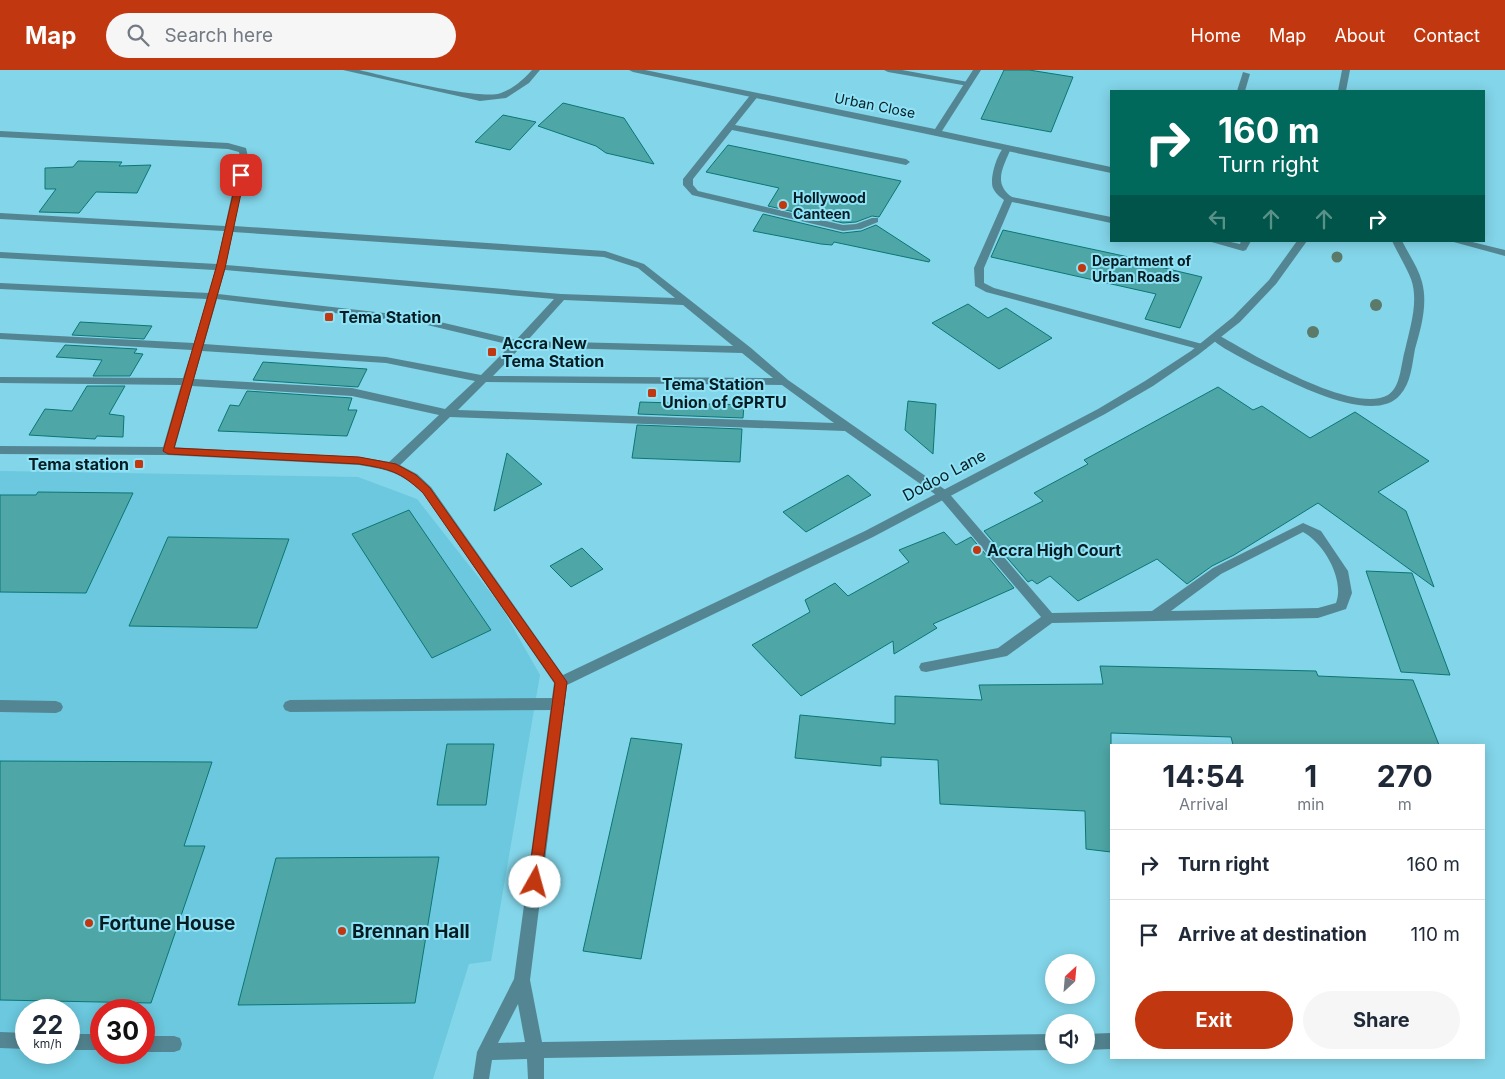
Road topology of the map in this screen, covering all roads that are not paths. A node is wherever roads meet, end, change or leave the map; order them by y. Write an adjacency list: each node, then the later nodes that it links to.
1 (347, 70): 2 (street)
2 (536, 70)
3 (633, 70): 11 (street, Urban Close)
4 (888, 70): 8 (street)
5 (977, 70): 8 (street)
6 (1346, 70): 10 (street)
7 (1246, 74): 9 (street)
8 (968, 84): 13 (street)
9 (1241, 90)
10 (1342, 90)
11 (755, 95): 12 (street); 13 (street, Urban Close)
12 (731, 127): 16 (street); 20 (street)
13 (937, 132): 15 (street, Urban Close)
14 (0, 134): 22 (street)
15 (1007, 148): 17 (street, Urban Close); 18 (street)
16 (906, 162)
17 (1110, 170)
18 (1010, 199): 21 (street); 39 (street)
19 (0, 216): 22 (street)
20 (875, 220)
21 (1110, 220)
22 (230, 229): 30 (street); 34 (street)
23 (1216, 242): 24 (street)
24 (1246, 242)
25 (1301, 242): 36 (street, Dodoo Lane)
26 (1397, 242): 36 (street)
27 (1460, 242): 28 (street)
28 (1505, 252)
29 (0, 255): 30 (street)
30 (221, 268): 32 (street); 33 (street)
31 (0, 286): 32 (street)
32 (213, 296): 37 (street); 38 (street)
33 (561, 297): 34 (street); 37 (street)
34 (687, 302): 40 (street)
35 (0, 336): 38 (street)
36 (1216, 338): 39 (street, Dodoo Lane)
37 (519, 344): 40 (street); 41 (street)
38 (198, 346): 41 (street); 43 (street)
39 (1202, 348): 50 (street, Dodoo Lane)
40 (747, 350): 44 (street)
41 (483, 379): 44 (street); 45 (street)
42 (0, 380): 43 (street)
43 (188, 382): 45 (street); 48 (street)
44 (784, 382): 46 (street)
45 (448, 412): 46 (street); 49 (street)
46 (848, 427): 50 (street)
47 (0, 450): 48 (street)
48 (168, 451): 49 (street)
49 (392, 466): 54 (street)
50 (943, 494): 52 (street); 54 (street, Dodoo Lane)
51 (1156, 616): 51 (street); 52 (street)
52 (1050, 618): 53 (street)
53 (926, 667)
54 (561, 682): 55 (street)
55 (558, 704): 57 (street); 59 (street)
56 (0, 706): 58 (street)
57 (290, 706)
58 (56, 707)
59 (522, 980): 67 (street); 68 (street)
60 (0, 1040): 61 (street)
61 (15, 1040)
62 (1110, 1041): 64 (street)
63 (1045, 1042): 67 (street)
64 (1095, 1042)
65 (155, 1044): 66 (street)
66 (174, 1044)
67 (535, 1050): 68 (street); 70 (street)
68 (485, 1052): 69 (street)
69 (480, 1079)
70 (536, 1079)

